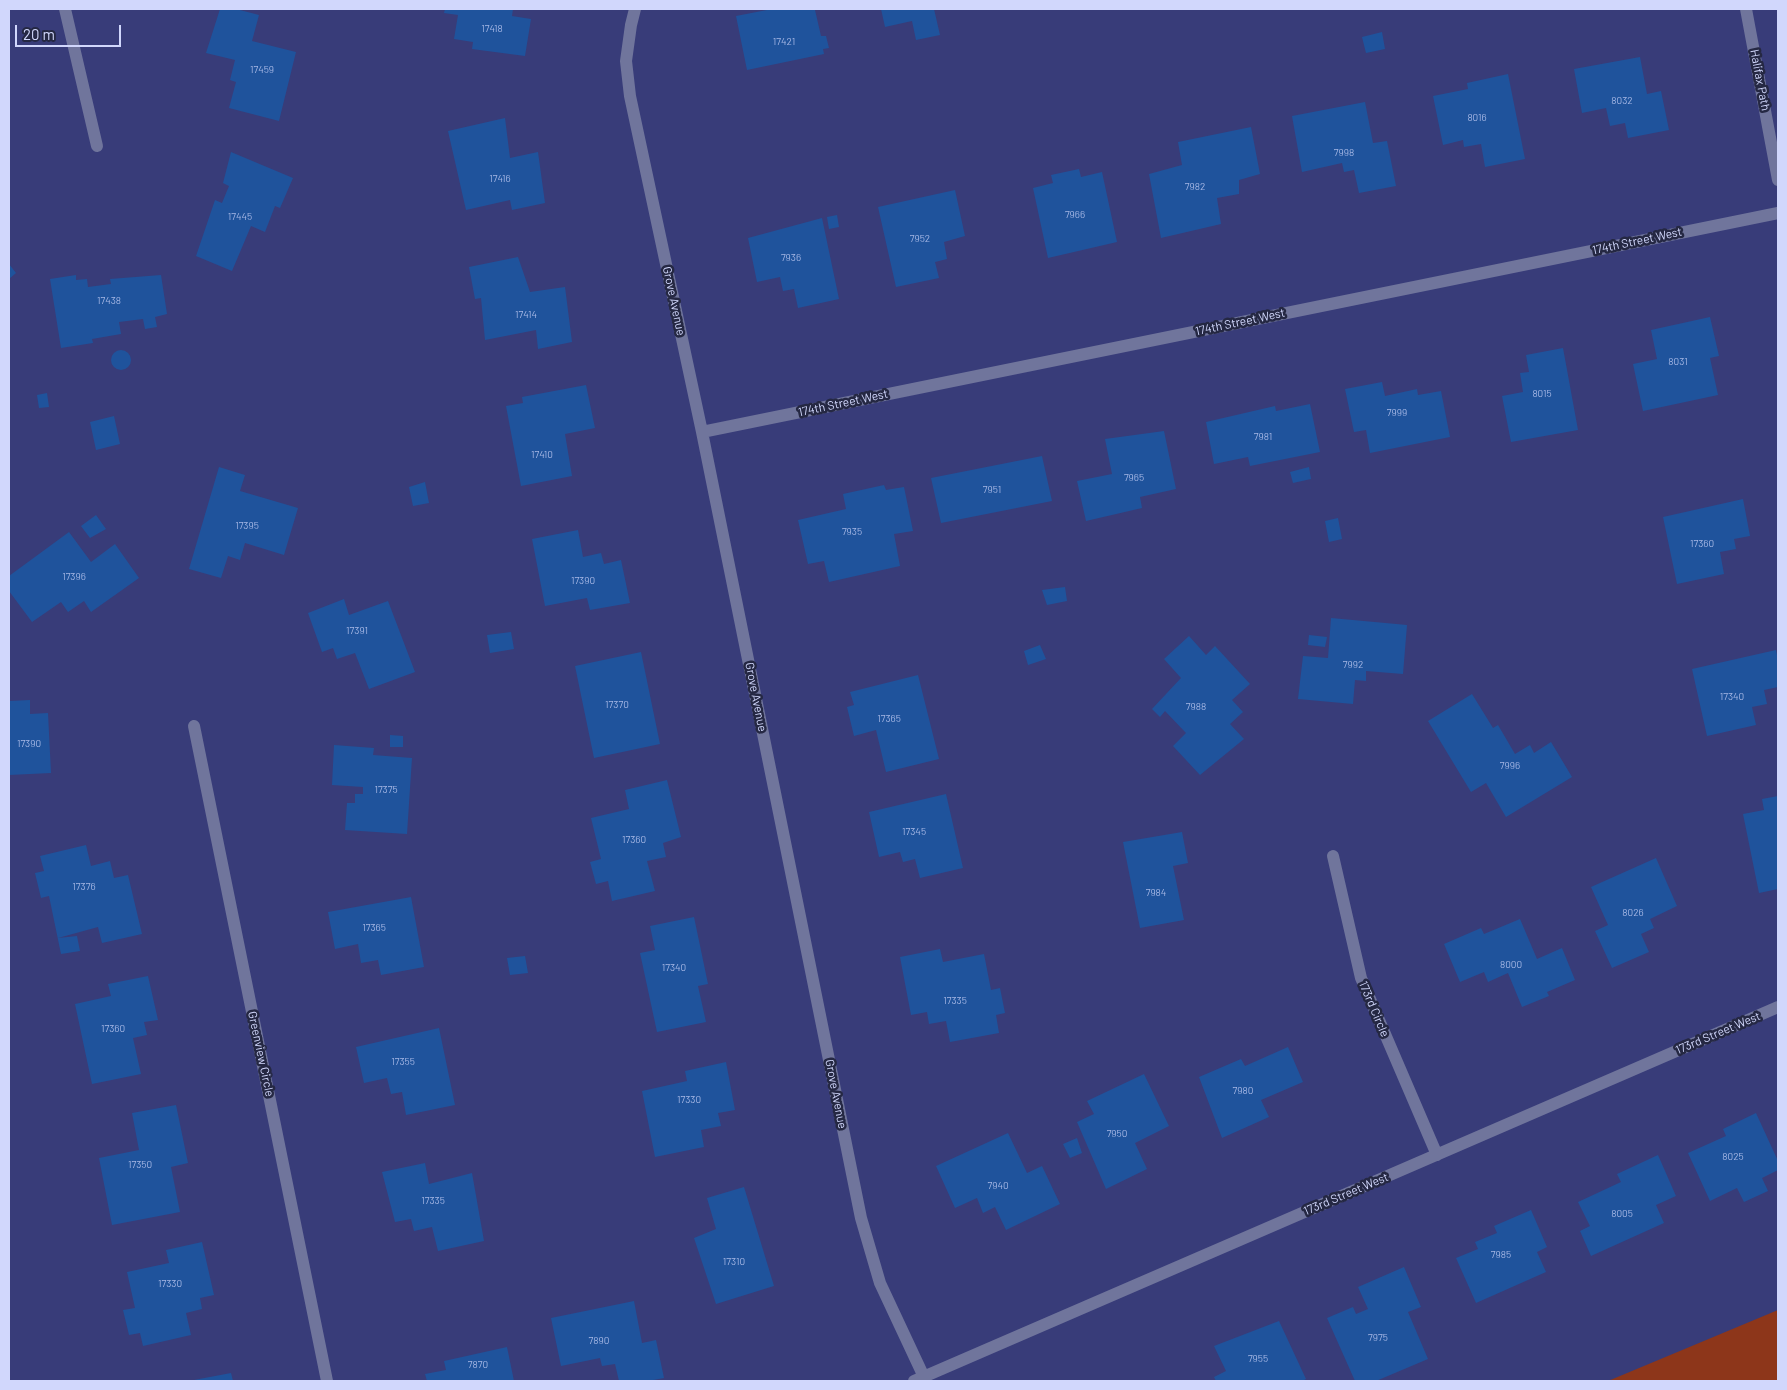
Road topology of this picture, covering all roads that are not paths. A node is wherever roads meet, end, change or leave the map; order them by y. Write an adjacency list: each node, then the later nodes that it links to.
1 (65, 9): 4 (street)
2 (635, 9): 7 (street, Grove Avenue)
3 (1746, 9): 5 (street, Halifax Path)
4 (97, 146)
5 (1778, 180)
6 (1778, 213): 7 (street, 174th Street West)
7 (702, 432): 12 (street, Grove Avenue)
8 (194, 726): 13 (street, Greenview Circle)
9 (1333, 856): 11 (street, 173rd Circle)
10 (1778, 1007): 11 (street, 173rd Street West)
11 (1436, 1155): 12 (street, 173rd Street West)
12 (919, 1379)
13 (327, 1381)

